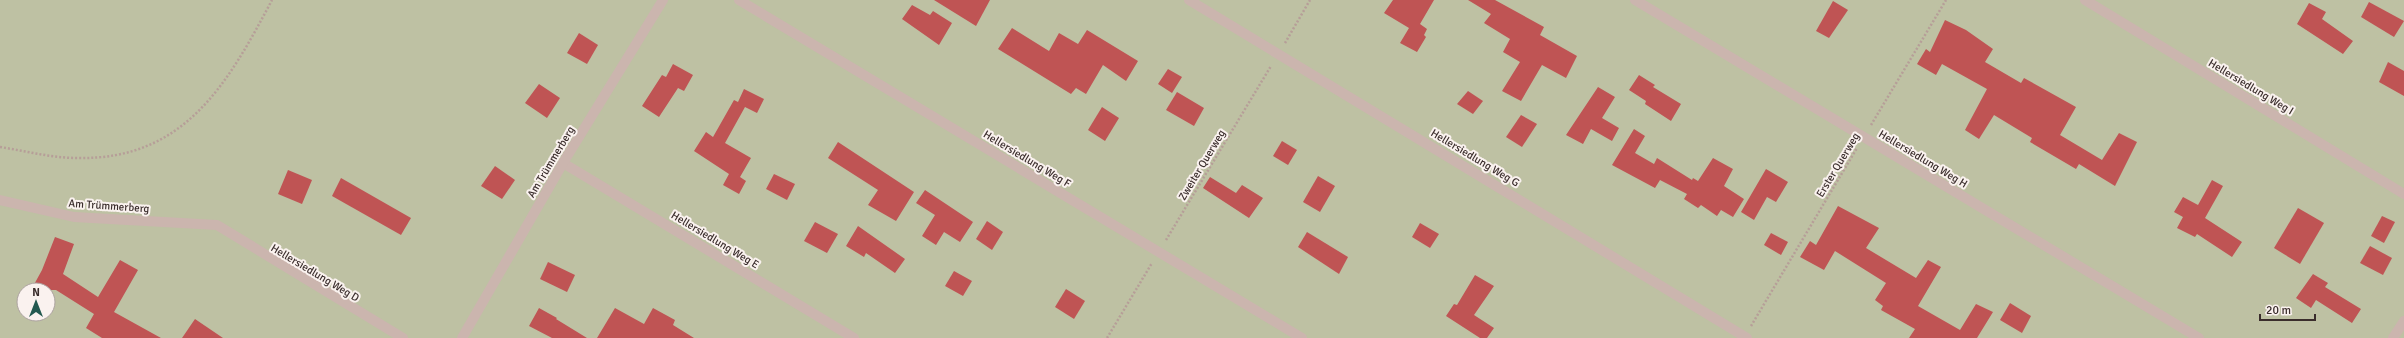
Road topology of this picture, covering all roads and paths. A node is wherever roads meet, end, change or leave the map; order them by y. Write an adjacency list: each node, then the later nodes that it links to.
1 (272, 0): 11 (path)
2 (663, 0): 12 (lane, Am Trümmerberg)
3 (739, 0): 16 (lane, Hellersiedlung Weg F)
4 (1189, 0): 9 (lane, Hellersiedlung Weg G)
5 (1310, 0): 9 (path, Zweiter Querweg)
6 (1635, 0): 10 (lane, Hellersiedlung Weg H)
7 (1946, 0): 10 (path, Erster Querweg)
8 (2085, 0): 13 (lane, Hellersiedlung Weg I)
9 (1278, 53): 16 (path, Zweiter Querweg); 18 (lane, Hellersiedlung Weg G)
10 (1864, 137): 18 (path, Erster Querweg); 24 (lane, Hellersiedlung Weg H)
11 (0, 147)
12 (563, 163): 20 (lane, Am Trümmerberg); 21 (lane, Hellersiedlung Weg E)
13 (2404, 194)
14 (0, 200): 15 (lane, Am Trümmerberg)
15 (217, 225): 19 (lane, Hellersiedlung Weg D)
16 (1159, 252): 22 (path, Zweiter Querweg); 23 (lane, Hellersiedlung Weg F)
17 (2404, 321): 25 (lane)
18 (1746, 337)
19 (403, 338)
20 (462, 338)
21 (854, 338)
22 (1107, 338)
23 (1302, 338)
24 (2200, 338)
25 (2393, 338)

